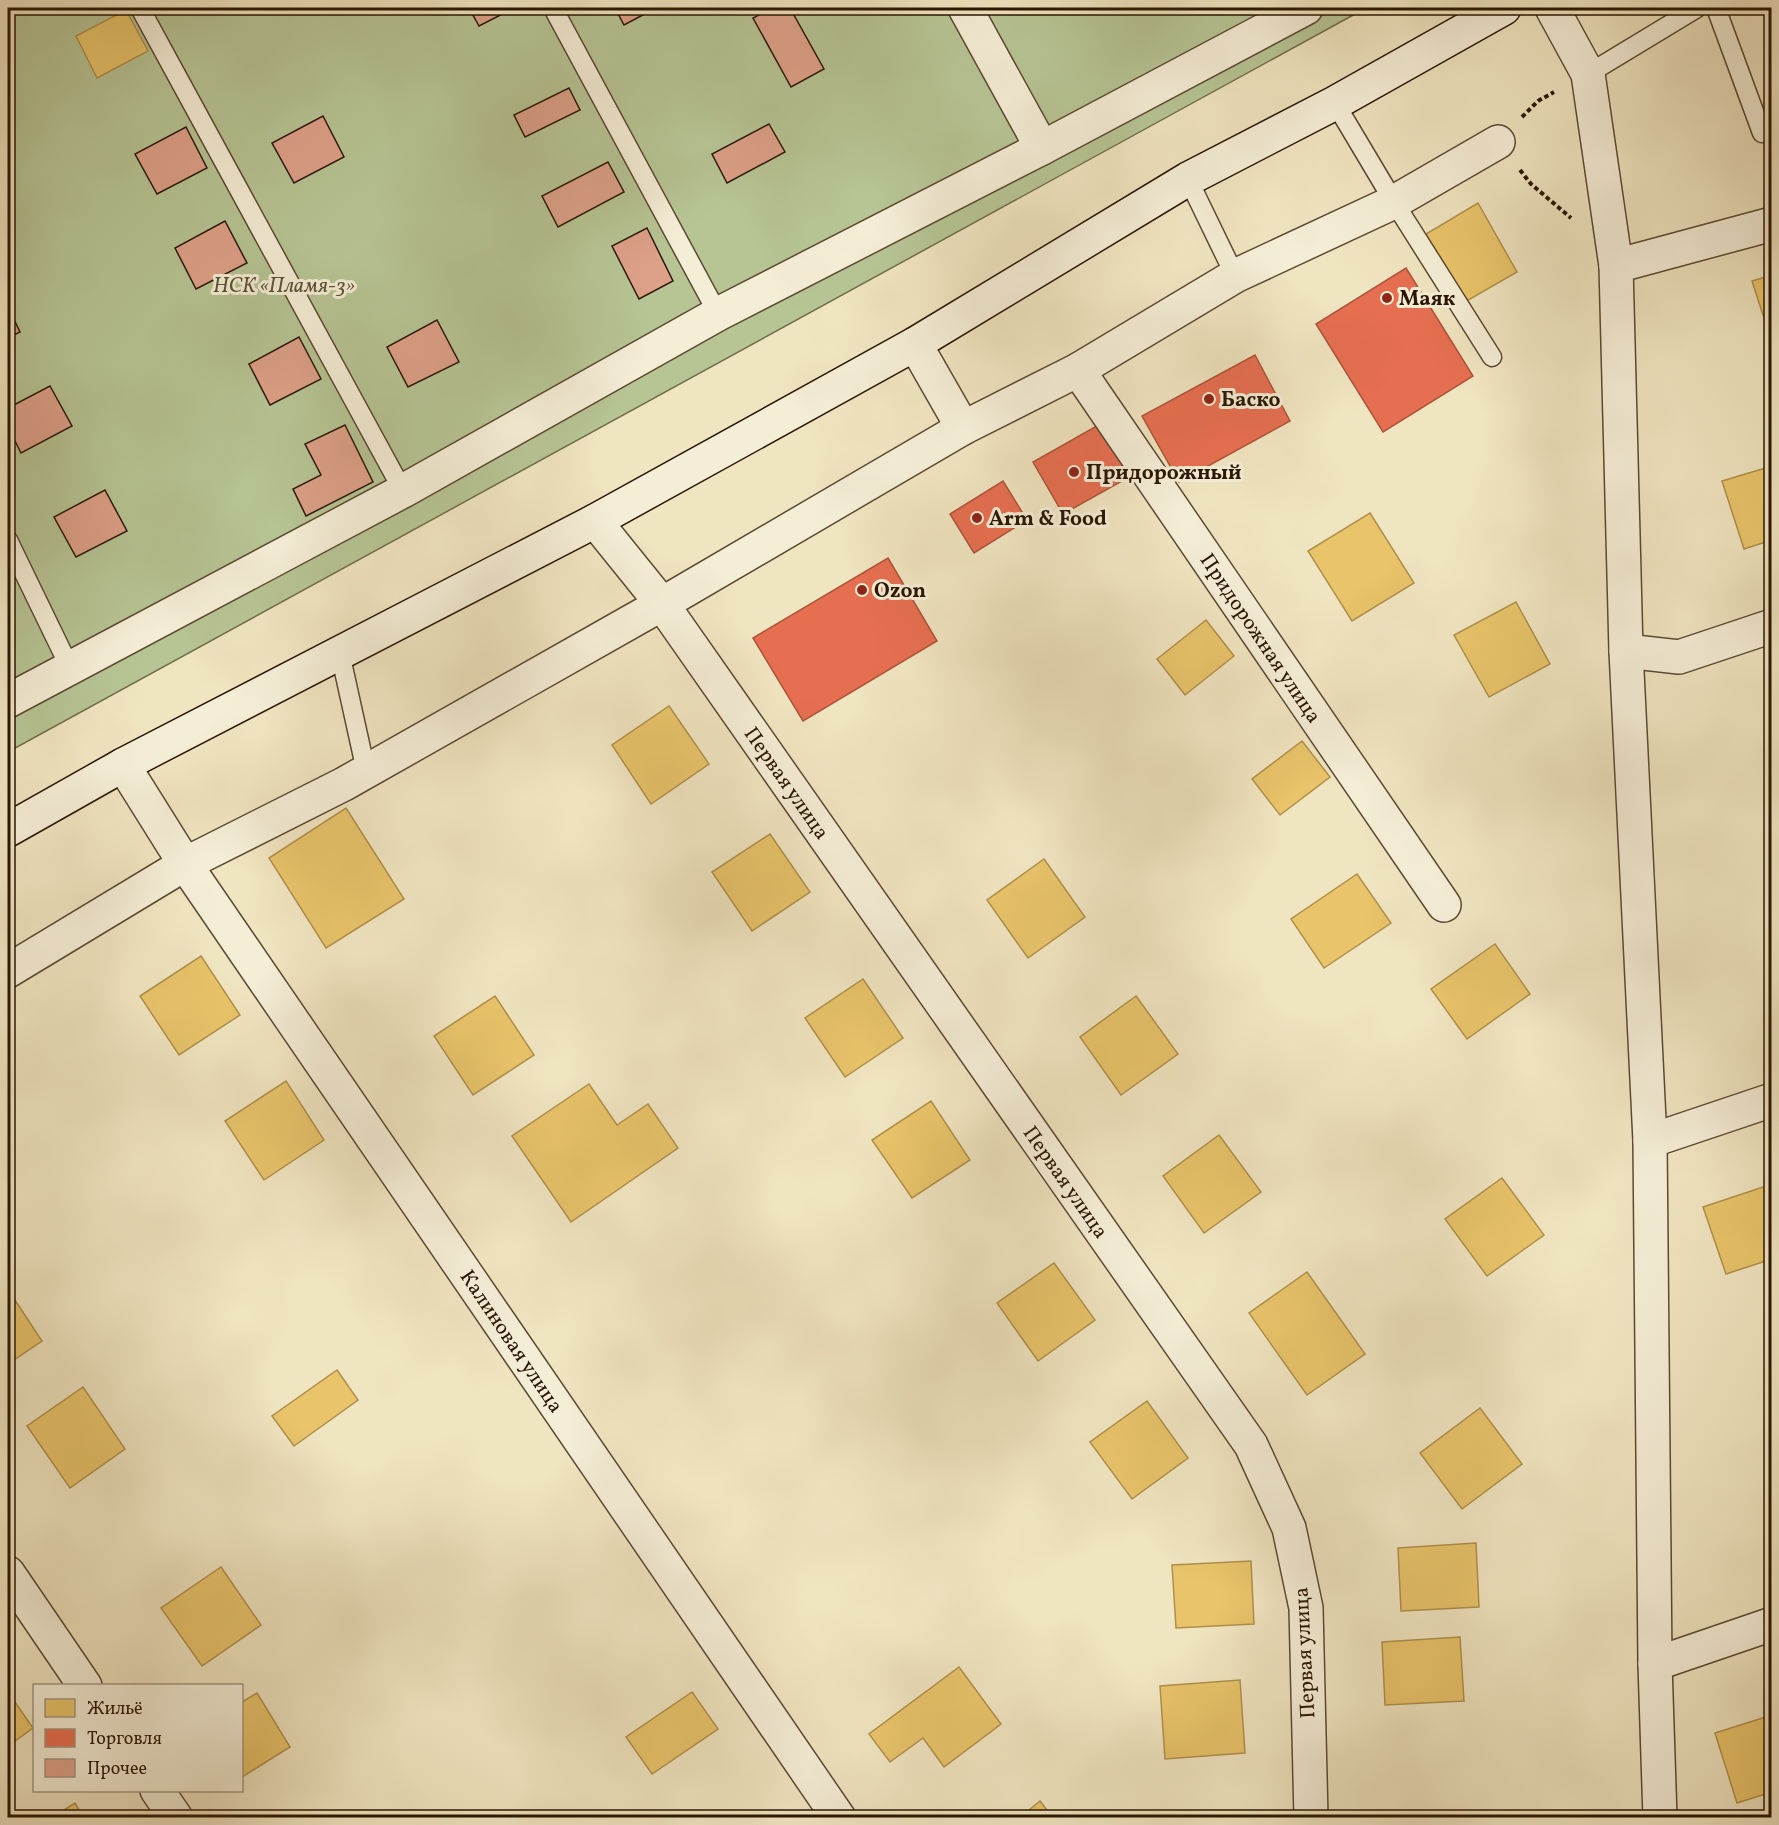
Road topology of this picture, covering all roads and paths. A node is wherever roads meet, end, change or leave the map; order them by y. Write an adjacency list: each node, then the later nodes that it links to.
1 (140, 8): 25 (lane)
2 (553, 8): 20 (lane)
3 (965, 8): 13 (street)
4 (1306, 8): 13 (street)
5 (1504, 8): 10 (street)
6 (1552, 8): 9 (street)
7 (1697, 8): 9 (lane)
8 (1716, 8): 11 (lane)
9 (1588, 74): 12 (path); 17 (street)
10 (1335, 103): 14 (street); 15 (lane)
11 (1762, 133)
12 (1498, 142): 15 (street); 17 (path)
13 (1042, 148): 20 (street)
14 (1188, 179): 19 (lane); 21 (street)
15 (1394, 202): 19 (street); 22 (lane)
16 (1772, 224): 18 (street)
17 (1610, 226): 18 (street)
18 (1616, 266): 30 (street)
19 (1235, 276): 23 (street)
20 (718, 314): 25 (street)
21 (915, 344): 24 (street); 26 (street)
22 (1492, 357)
23 (1078, 370): 24 (street); 38 (street, Придорожная улица)
24 (963, 428): 28 (street)
25 (403, 491): 32 (street)
26 (595, 521): 28 (street, Первая улица); 31 (street)
27 (8, 540): 32 (lane)
28 (662, 604): 35 (street); 49 (street, Первая улица)
29 (1772, 626): 30 (street)
30 (1626, 651): 41 (street)
31 (340, 653): 34 (street); 35 (lane)
32 (70, 668): 33 (street)
33 (8, 701)
34 (123, 765): 36 (street); 37 (street, Калиновая улица)
35 (366, 771): 37 (street)
36 (8, 831)
37 (185, 864): 39 (street); 48 (street, Калиновая улица)
38 (1444, 905)
39 (8, 971)
40 (1772, 1100): 41 (street)
41 (1650, 1140): 44 (street)
42 (8, 1573): 45 (street)
43 (1772, 1624): 44 (street)
44 (1655, 1664): 50 (street)
45 (84, 1684)
46 (159, 1792): 47 (street)
47 (176, 1818)
48 (839, 1818)
49 (1311, 1818)
50 (1660, 1818)

